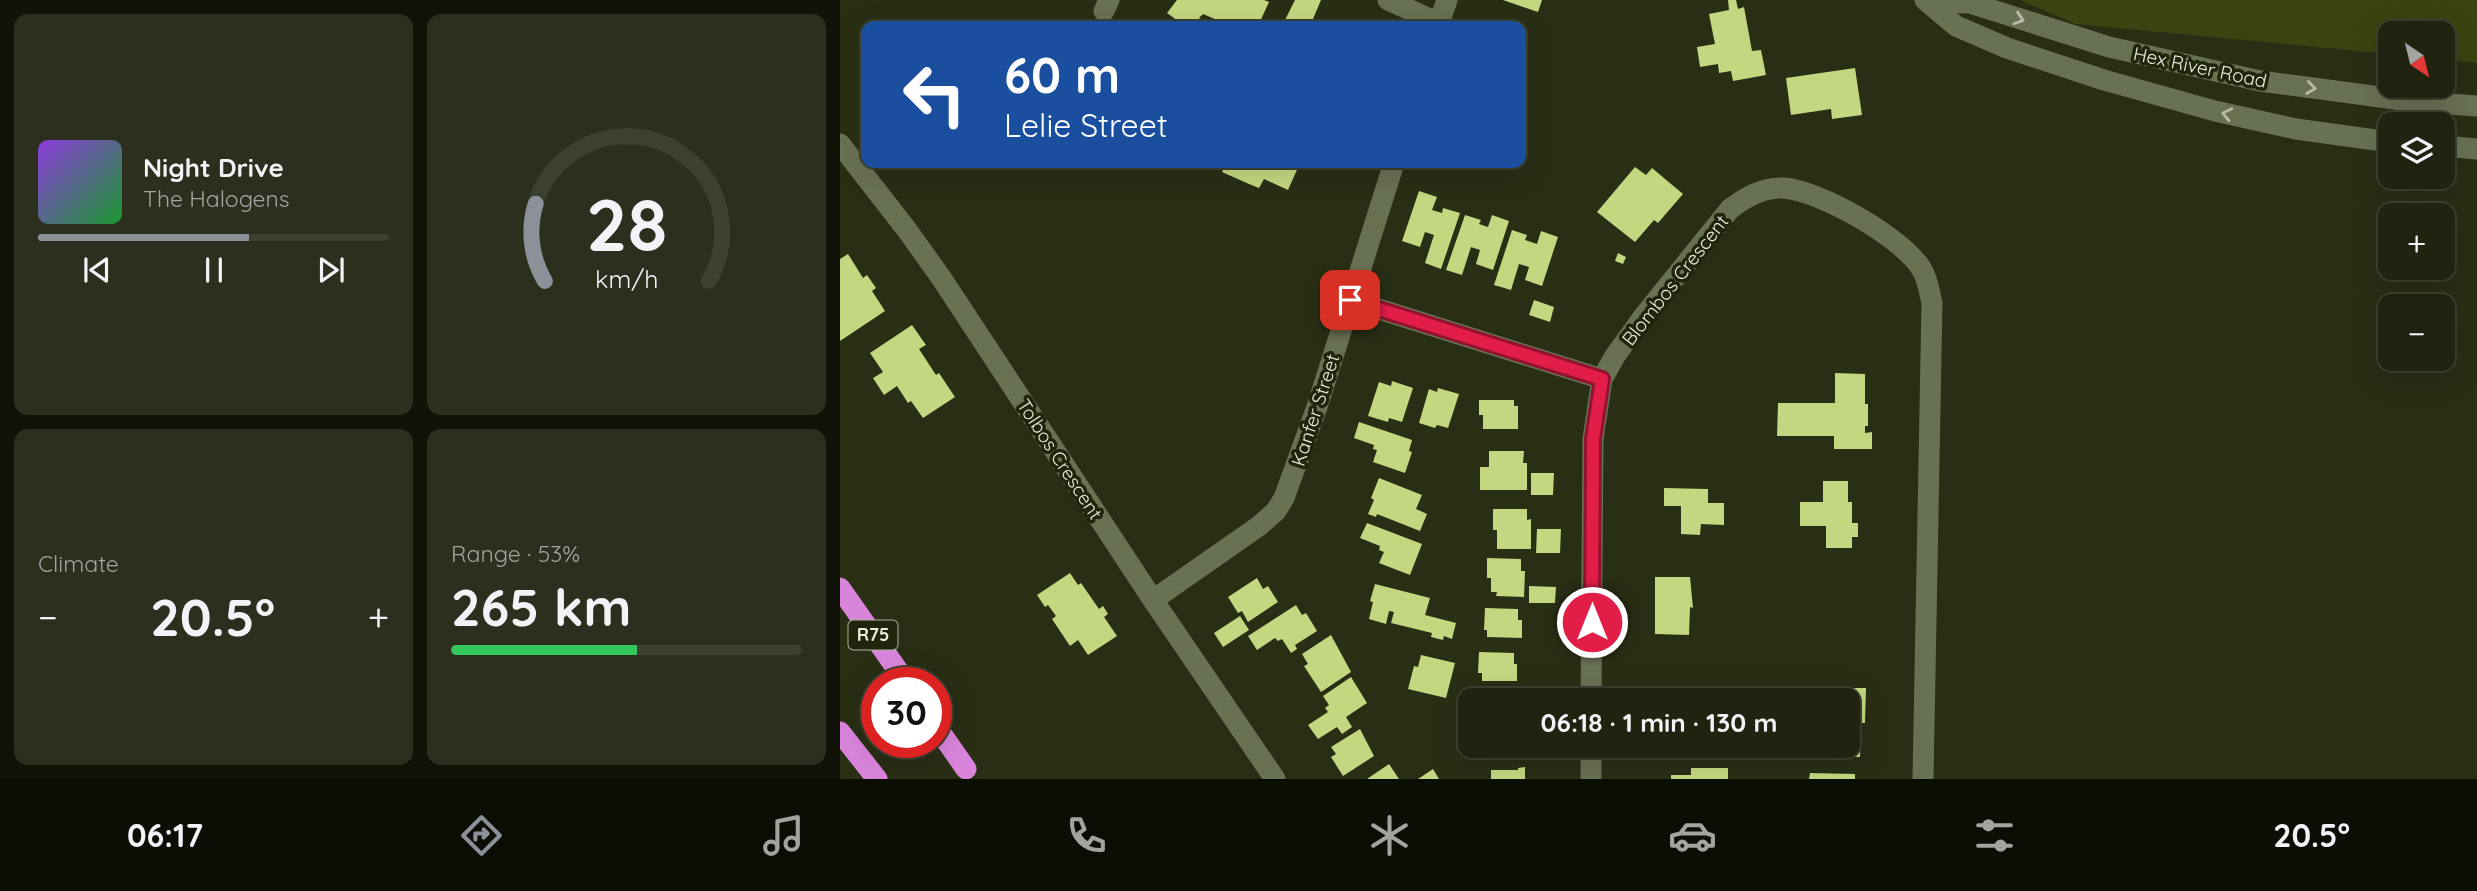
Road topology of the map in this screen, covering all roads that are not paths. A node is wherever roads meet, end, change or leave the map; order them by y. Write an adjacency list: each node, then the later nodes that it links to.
1 (1388, 0): 4 (street)
2 (1447, 0): 5 (street)
3 (1927, 1): 6 (street, Hex River Road, one-way to 6); 7 (street, Hex River Road, one-way to 3)
4 (1430, 21)
5 (1439, 21)
6 (2477, 106)
7 (2378, 140)
8 (840, 144): 15 (street, Tolbos Crescent)
9 (2455, 147): 10 (street)
10 (2477, 149)
11 (1392, 168): 12 (street, Kanfer Street)
12 (1350, 300): 13 (street); 15 (street, Kanfer Street)
13 (1602, 379): 17 (street, Blombos Crescent); 25 (street, Blombos Crescent)
14 (840, 588): 16 (highway, R75)
15 (1153, 600): 23 (street, Tolbos Crescent)
16 (895, 667)
17 (1591, 688)
18 (840, 732): 22 (highway)
19 (952, 749): 21 (highway)
20 (1591, 758): 24 (street)
21 (966, 769)
22 (877, 779)
23 (1275, 779)
24 (1591, 779)
25 (1923, 779)

